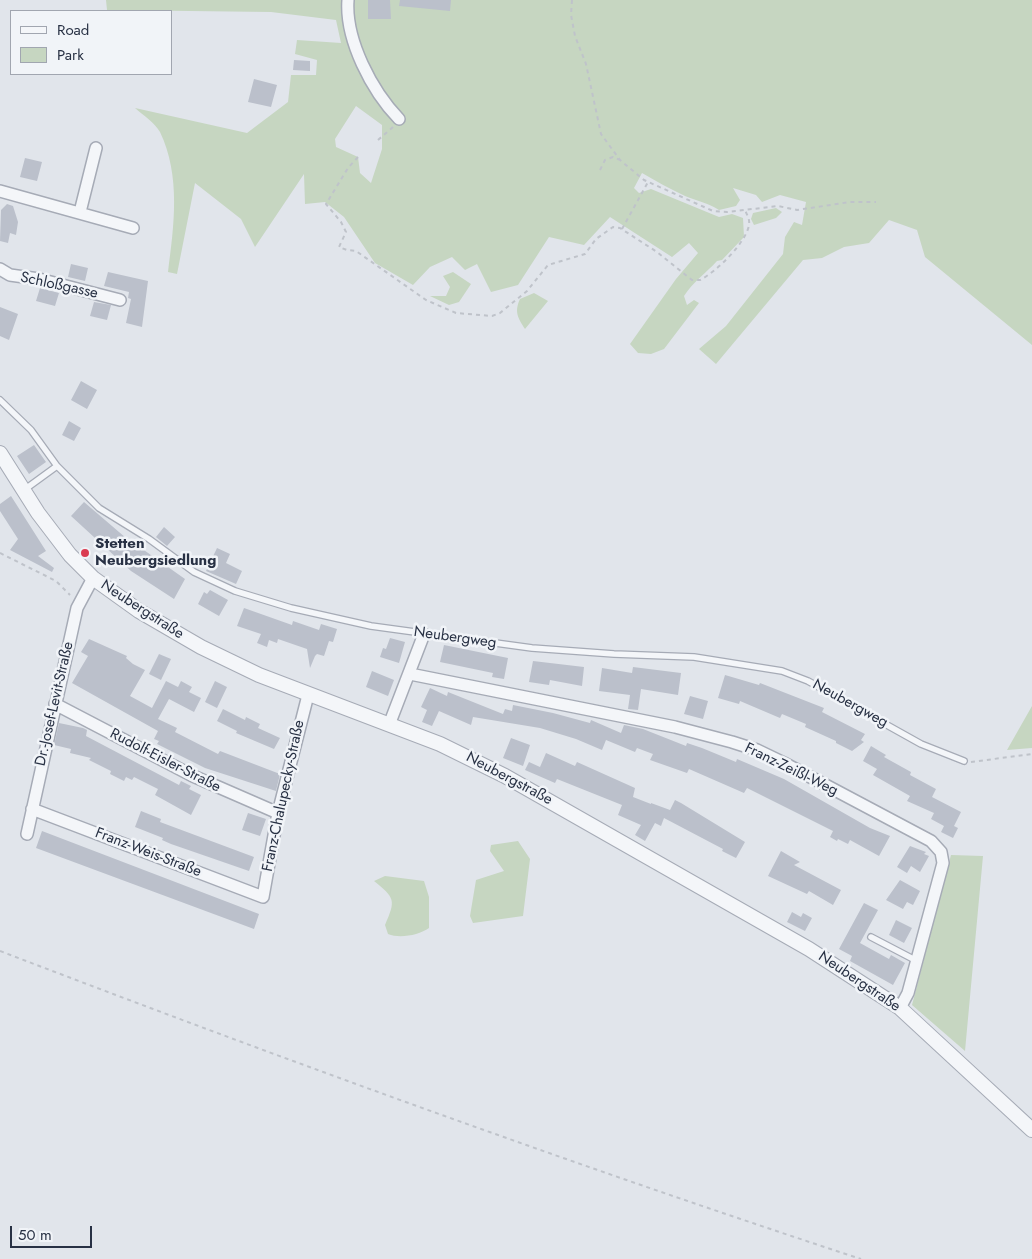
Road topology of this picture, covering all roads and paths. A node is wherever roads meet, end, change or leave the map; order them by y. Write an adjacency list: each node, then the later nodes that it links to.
1 (348, 0): 3 (street)
2 (572, 0): 7 (path)
3 (399, 119): 4 (path)
4 (378, 140)
5 (96, 148): 13 (street)
6 (358, 157): 15 (path)
7 (620, 160): 8 (path); 9 (path)
8 (600, 170)
9 (648, 182): 12 (path); 15 (path)
10 (0, 192): 13 (street)
11 (876, 202): 12 (path)
12 (745, 210): 15 (path)
13 (80, 212): 14 (street)
14 (133, 228)
15 (622, 229)
16 (0, 269): 17 (street, Schloßgasse)
17 (120, 300)
18 (0, 400): 20 (lane, Neubergweg)
19 (0, 454): 21 (street, Neubergstraße)
20 (56, 466): 21 (lane); 25 (lane, Neubergweg)
21 (24, 491): 23 (street, Neubergstraße)
22 (0, 553): 24 (path)
23 (93, 578): 24 (street, Dr.-Josef-Levit-Straße); 27 (street, Neubergstraße)
24 (80, 599): 28 (street, Dr.-Josef-Levit-Straße)
25 (424, 634): 26 (street); 31 (lane, Neubergweg)
26 (410, 674): 29 (street); 38 (street, Franz-Zeißl-Weg)
27 (308, 695): 29 (street, Neubergstraße); 33 (street, Franz-Chalupecky-Straße)
28 (54, 704): 32 (street, Dr.-Josef-Levit-Straße); 33 (street, Rudolf-Eisler-Straße)
29 (390, 725): 39 (street, Neubergstraße)
30 (1032, 754): 31 (path)
31 (964, 761)
32 (32, 809): 34 (street, Dr.-Josef-Levit-Straße); 35 (street, Franz-Weis-Straße)
33 (278, 813): 35 (street, Franz-Chalupecky-Straße)
34 (27, 834)
35 (263, 897)
36 (871, 937): 38 (lane)
37 (0, 951): 41 (path)
38 (917, 961): 39 (street, Franz-Zeißl-Weg)
39 (900, 1008): 40 (street, Neubergstraße)
40 (1027, 1125)
41 (861, 1259)

